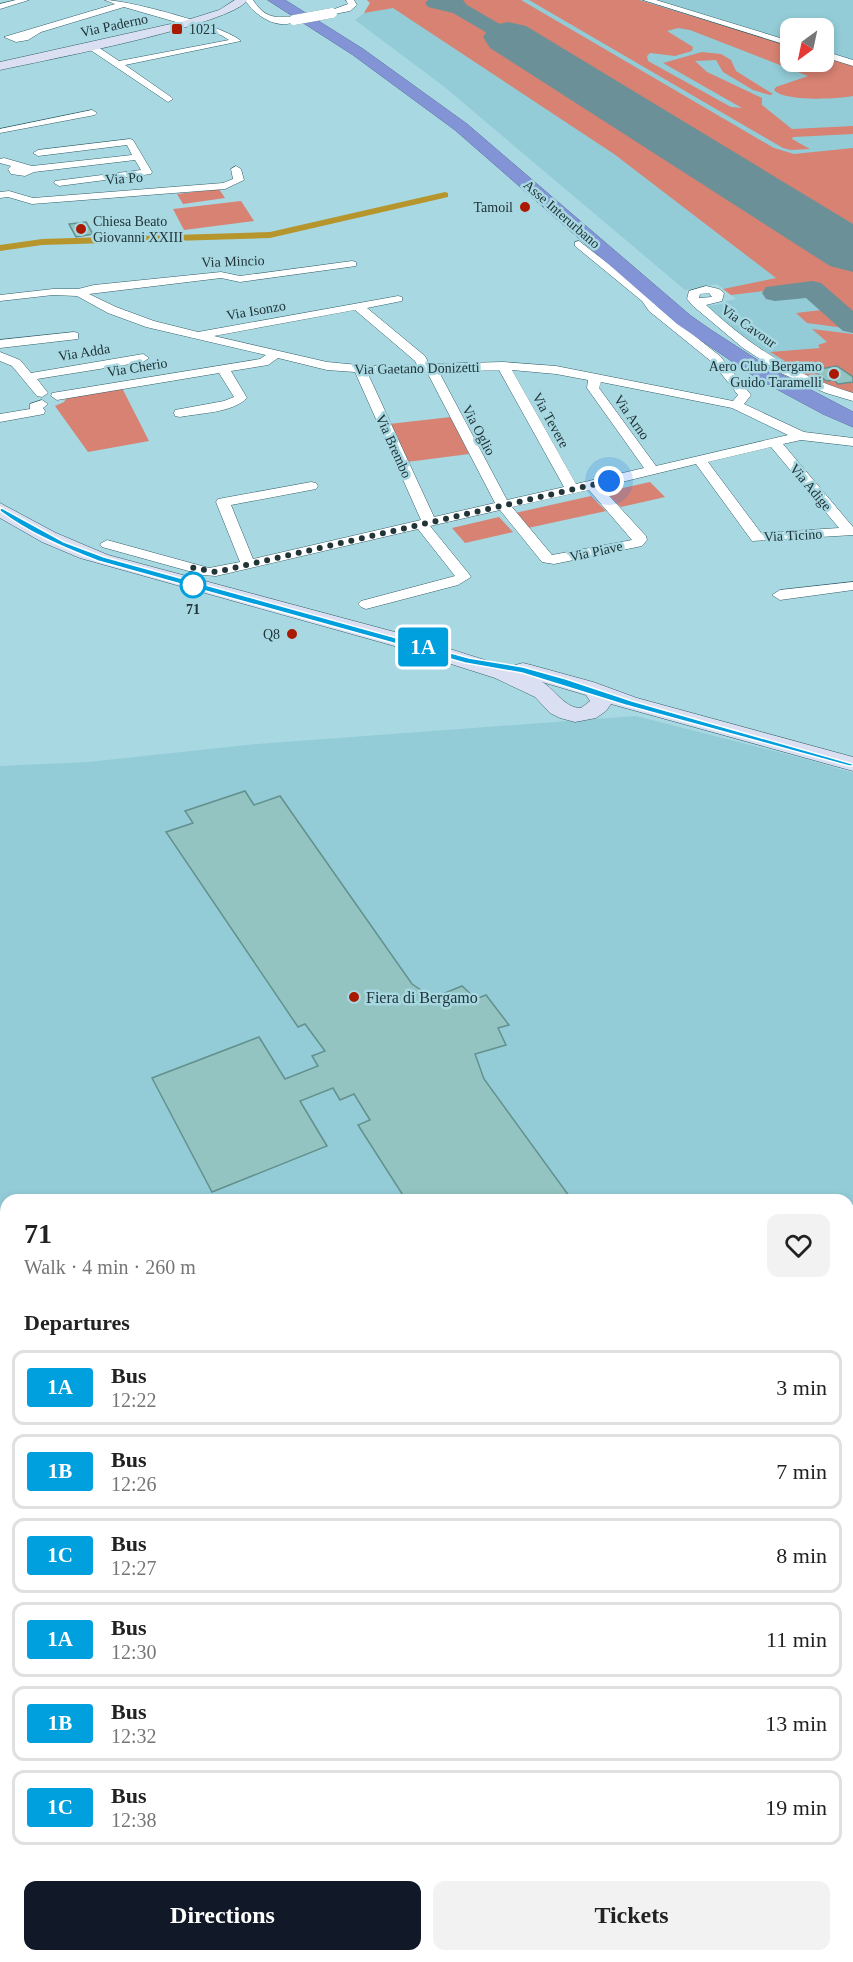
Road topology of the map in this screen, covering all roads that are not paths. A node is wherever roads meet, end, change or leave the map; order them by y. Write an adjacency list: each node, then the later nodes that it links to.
1 (25, 0): 10 (street)
2 (109, 0): 9 (street)
3 (140, 0): 9 (street)
4 (275, 0): 52 (highway, Asse Interurbano)
5 (288, 0): 48 (highway, Asse Interurbano)
6 (350, 0): 8 (street, Via Paderno, bridge)
7 (647, 0): 13 (street)
8 (243, 3): 11 (street, Via Paderno)
9 (124, 5): 11 (street); 12 (street)
10 (0, 7)
11 (187, 24): 14 (street, Via Paderno); 17 (street)
12 (38, 30)
13 (780, 41)
14 (89, 45): 17 (street); 18 (street, Via Paderno)
15 (834, 57): 16 (street)
16 (853, 63)
17 (118, 64): 19 (street)
18 (0, 66)
19 (168, 99)
20 (92, 113): 21 (street)
21 (1, 129): 24 (street)
22 (38, 153): 23 (street)
23 (139, 157): 24 (street); 26 (street)
24 (2, 166)
25 (236, 169): 27 (street, Via Po)
26 (59, 183)
27 (0, 195)
28 (579, 243): 49 (street)
29 (352, 264): 30 (street, Via Mincio)
30 (79, 293): 31 (street, Via Gaetano Donizetti); 35 (street, Via Gaetano Donizetti)
31 (0, 298)
32 (398, 299): 34 (street, Via Isonzo)
33 (697, 304): 48 (street, Via Cavour)
34 (362, 310): 35 (street, Via Isonzo); 42 (street)
35 (194, 335): 38 (street, Via Gaetano Donizetti)
36 (74, 336): 37 (street, Via Adda)
37 (0, 344)
38 (274, 355): 43 (street, Via Cherio); 44 (street, Via Gaetano Donizetti)
39 (0, 356): 45 (street)
40 (143, 358): 45 (street, Via Adda)
41 (503, 366): 42 (street, Via Gaetano Donizetti); 46 (street, Via Gaetano Donizetti); 60 (street, Via Tevere)
42 (427, 368): 44 (street, Via Gaetano Donizetti); 61 (street, Via Oglio)
43 (223, 369): 47 (street, Via Cherio); 50 (street)
44 (360, 370): 63 (street, Via Brembo)
45 (29, 376): 47 (street)
46 (595, 379): 49 (street, Via Gaetano Donizetti); 57 (street, Via Arno)
47 (42, 398): 51 (street)
48 (849, 403)
49 (736, 405): 53 (street, Via Gaetano Donizetti)
50 (180, 413)
51 (0, 418)
52 (853, 420)
53 (801, 436): 54 (street); 55 (street, Via Gaetano Donizetti)
54 (774, 442): 56 (street); 64 (street, Via Adige)
55 (853, 442)
56 (699, 459): 57 (street); 64 (street, Via Ticino)
57 (652, 470): 58 (street)
58 (592, 485): 60 (street); 61 (street, Via Piave)
59 (311, 486): 66 (street)
60 (572, 489): 61 (street)
61 (503, 505): 63 (street)
62 (0, 509): 70 (street)
63 (425, 523): 66 (street); 69 (street)
64 (851, 531)
65 (107, 544): 66 (street)
66 (248, 565)
67 (853, 586): 68 (street)
68 (780, 595)
69 (366, 604)
70 (468, 661): 71 (street); 71 (street)
71 (589, 697): 72 (street)
72 (853, 764)

